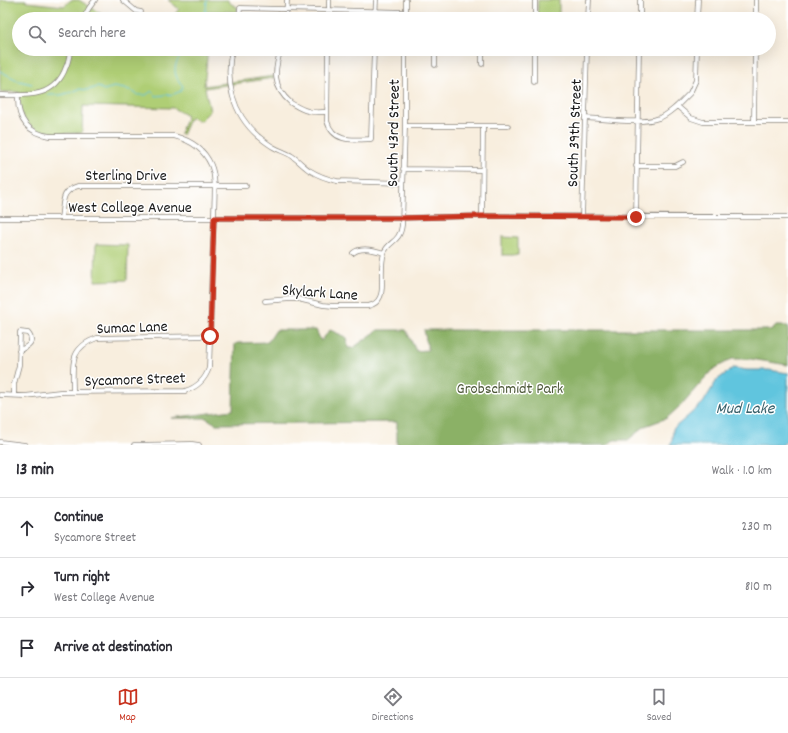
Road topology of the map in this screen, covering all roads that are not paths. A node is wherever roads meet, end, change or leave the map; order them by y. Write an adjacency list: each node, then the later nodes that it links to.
1 (95, 0): 14 (street)
2 (123, 0): 15 (street)
3 (287, 0): 12 (street)
4 (329, 0): 13 (street)
5 (376, 0): 17 (street)
6 (406, 0): 18 (street)
7 (535, 0): 19 (street)
8 (589, 0): 20 (street)
9 (640, 0): 21 (street)
10 (698, 0): 22 (street)
11 (756, 0): 23 (street)
12 (286, 10): 13 (street); 16 (street)
13 (329, 10): 17 (street)
14 (87, 12)
15 (141, 12)
16 (240, 12)
17 (376, 12): 18 (street)
18 (406, 12)
19 (535, 12)
20 (588, 12)
21 (640, 12)
22 (697, 12)
23 (756, 12)
24 (69, 56): 41 (street)
25 (230, 56): 55 (street)
26 (279, 56): 43 (street)
27 (328, 56): 43 (street)
28 (374, 56): 43 (street)
29 (405, 56): 48 (street, South 43rd Street)
30 (435, 56): 38 (street)
31 (482, 56): 37 (street)
32 (534, 56): 39 (street)
33 (587, 56): 44 (street, South 39th Street)
34 (639, 56): 45 (street)
35 (696, 56): 42 (street)
36 (755, 56): 46 (street)
37 (482, 64)
38 (435, 65)
39 (534, 82)
40 (0, 95): 41 (street)
41 (18, 95): 56 (street, Sycamore Street)
42 (677, 106): 45 (street); 46 (street)
43 (327, 112)
44 (585, 118): 45 (street); 59 (street, South 39th Street)
45 (638, 121): 52 (street)
46 (754, 122): 47 (street)
47 (788, 122)
48 (404, 126): 49 (street); 53 (street, South 43rd Street)
49 (483, 126): 50 (street); 54 (street)
50 (508, 126)
51 (683, 162): 52 (street)
52 (636, 166): 60 (street)
53 (403, 169): 54 (street); 55 (street, South 43rd Street)
54 (482, 170): 58 (street)
55 (403, 183): 65 (street, South 43rd Street)
56 (214, 186): 57 (street, Sterling Drive); 63 (street, Sterling Drive); 64 (street, Sycamore Street)
57 (246, 186)
58 (482, 216): 59 (street, West College Avenue); 65 (street, West College Avenue)
59 (582, 217): 60 (street, West College Avenue)
60 (636, 217): 61 (street, West College Avenue)
61 (788, 217)
62 (0, 218): 63 (street, West College Avenue)
63 (61, 218): 64 (street, West College Avenue)
64 (214, 218): 65 (street, West College Avenue); 69 (street, Sycamore Street)
65 (401, 218): 67 (street)
66 (353, 253): 67 (street)
67 (384, 253): 68 (street, Skylark Lane)
68 (265, 301)
69 (210, 336): 71 (street, Sycamore Street); 71 (street, Sumac Lane)
70 (19, 351): 70 (street); 73 (street)
71 (73, 392): 73 (street, Sycamore Street)
72 (0, 395): 73 (street, Sycamore Street)
73 (14, 395)
74 (0, 442): 75 (street)
75 (25, 445)
76 (134, 445): 77 (street)
77 (199, 445)

